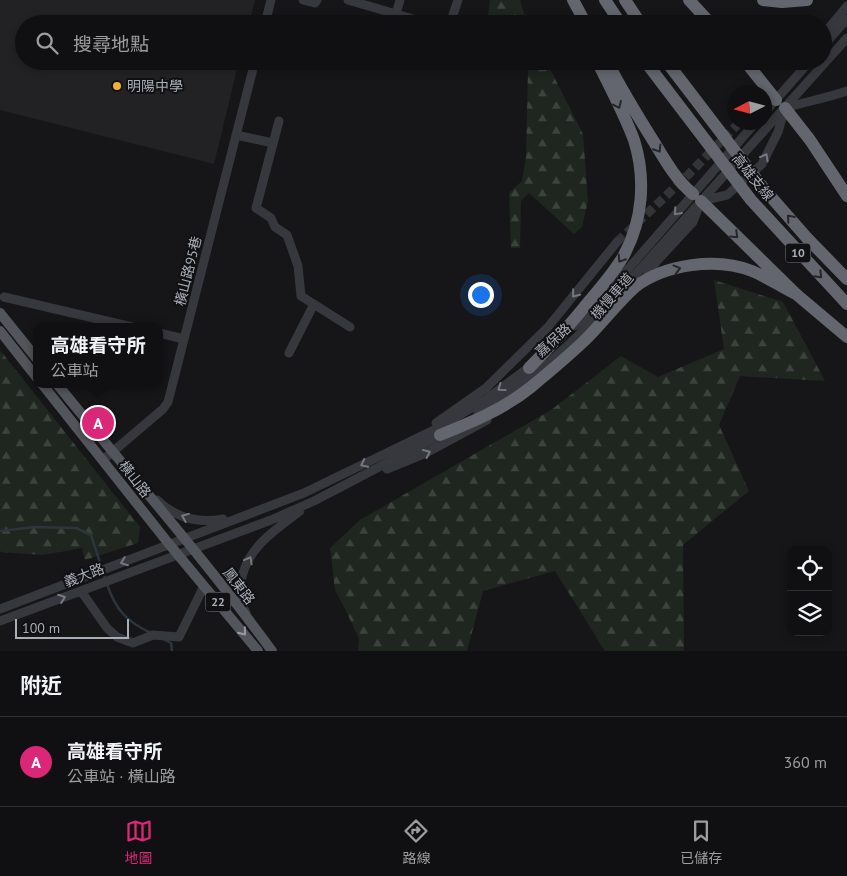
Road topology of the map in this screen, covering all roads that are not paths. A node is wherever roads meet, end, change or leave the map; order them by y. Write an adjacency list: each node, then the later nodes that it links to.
1 (271, 0): 15 (street)
2 (303, 0): 3 (street)
3 (317, 0)
4 (348, 0): 14 (street)
5 (400, 0): 14 (street)
6 (458, 0): 17 (street)
7 (572, 0): 18 (highway); 19 (highway)
8 (605, 0): 20 (highway)
9 (625, 0): 21 (highway)
10 (689, 0): 22 (highway)
11 (763, 0): 12 (highway)
12 (807, 0)
13 (847, 6): 24 (street)
14 (396, 14): 16 (street)
15 (267, 15)
16 (399, 15)
17 (453, 15)
18 (578, 15)
19 (581, 15)
20 (615, 15)
21 (635, 15)
22 (703, 15)
23 (847, 19): 25 (street)
24 (832, 24)
25 (832, 36)
26 (847, 38): 27 (street, 嘉保路)
27 (832, 53)
28 (253, 70): 43 (street, 橫山路95巷)
29 (601, 70): 63 (highway, one-way to 63)
30 (612, 70): 46 (highway, one-way to 46)
31 (652, 70): 53 (highway, 高雄支線 / 10, one-way to 53)
32 (673, 70): 48 (highway, 高雄支線 / 10, one-way to 32)
33 (753, 70): 38 (highway)
34 (798, 70): 38 (street)
35 (804, 70): 38 (street, 嘉保路)
36 (815, 70): 38 (street, 嘉保路)
37 (847, 91): 38 (street)
38 (781, 104): 39 (street); 40 (street, 嘉保路); 45 (highway); 46 (street, 嘉保路); 46 (street, one-way to 38)
39 (772, 106)
40 (772, 109)
41 (279, 121): 44 (street)
42 (750, 130): 46 (street, 嘉保路)
43 (236, 135): 44 (street); 60 (street, 橫山路95巷)
44 (273, 143): 52 (street)
45 (847, 196)
46 (697, 197): 49 (street, 機慢車道); 50 (highway, one-way to 50); 63 (street, 嘉保路, one-way to 63); 67 (street, 嘉保路)
47 (617, 242): 68 (street, one-way to 68)
48 (847, 279)
49 (643, 282): 50 (highway, one-way to 50); 67 (highway); 71 (street, 機慢車道, one-way to 49)
50 (796, 294): 59 (highway)
51 (4, 297): 55 (street)
52 (314, 304): 56 (street); 61 (street)
53 (847, 304)
54 (0, 313): 62 (main road)
55 (115, 323)
56 (350, 327)
57 (0, 331): 64 (main road)
58 (163, 334): 60 (street)
59 (847, 337)
60 (184, 339): 69 (street, 橫山路95巷)
61 (289, 353)
62 (33, 354)
63 (529, 368): 68 (street, 嘉保路, one-way to 68)
64 (33, 373)
65 (45, 388): 70 (main road, 橫山路 / 22)
66 (60, 388): 69 (main road, 橫山路 / 22)
67 (440, 435): 71 (street, 嘉保路)
68 (408, 443): 74 (street, 嘉保路, one-way to 74)
69 (112, 452): 70 (street, 橫山路95巷); 72 (main road, 橫山路 / 22)
70 (103, 460): 76 (main road, 橫山路 / 22)
71 (349, 482): 73 (street, 嘉保路)
72 (144, 488): 74 (street, one-way to 72); 75 (main road, 橫山路 / 22)
73 (314, 501): 77 (street, 嘉保路); 85 (street, one-way to 73)
74 (250, 514): 75 (street, 嘉保路)
75 (183, 539): 76 (street, 義大路); 77 (main road, 鳳東路 / 22)
76 (169, 544): 78 (main road, 鳳東路 / 22); 81 (street, 義大路, one-way to 81)
77 (192, 549): 78 (street, 義大路); 85 (main road, 鳳東路 / 22)
78 (178, 554): 79 (main road, 鳳東路 / 22); 80 (street, 義大路)
79 (204, 586): 86 (street); 87 (main road, 鳳東路 / 22, one-way to 87)
80 (81, 591): 82 (street, 義大路, one-way to 80); 86 (street)
81 (40, 594): 82 (street); 83 (street, 義大路)
82 (44, 605): 84 (street, 義大路)
83 (0, 609)
84 (0, 621)
85 (262, 636): 88 (main road, 鳳東路 / 22)
86 (134, 647)
87 (258, 651)
88 (272, 651)

